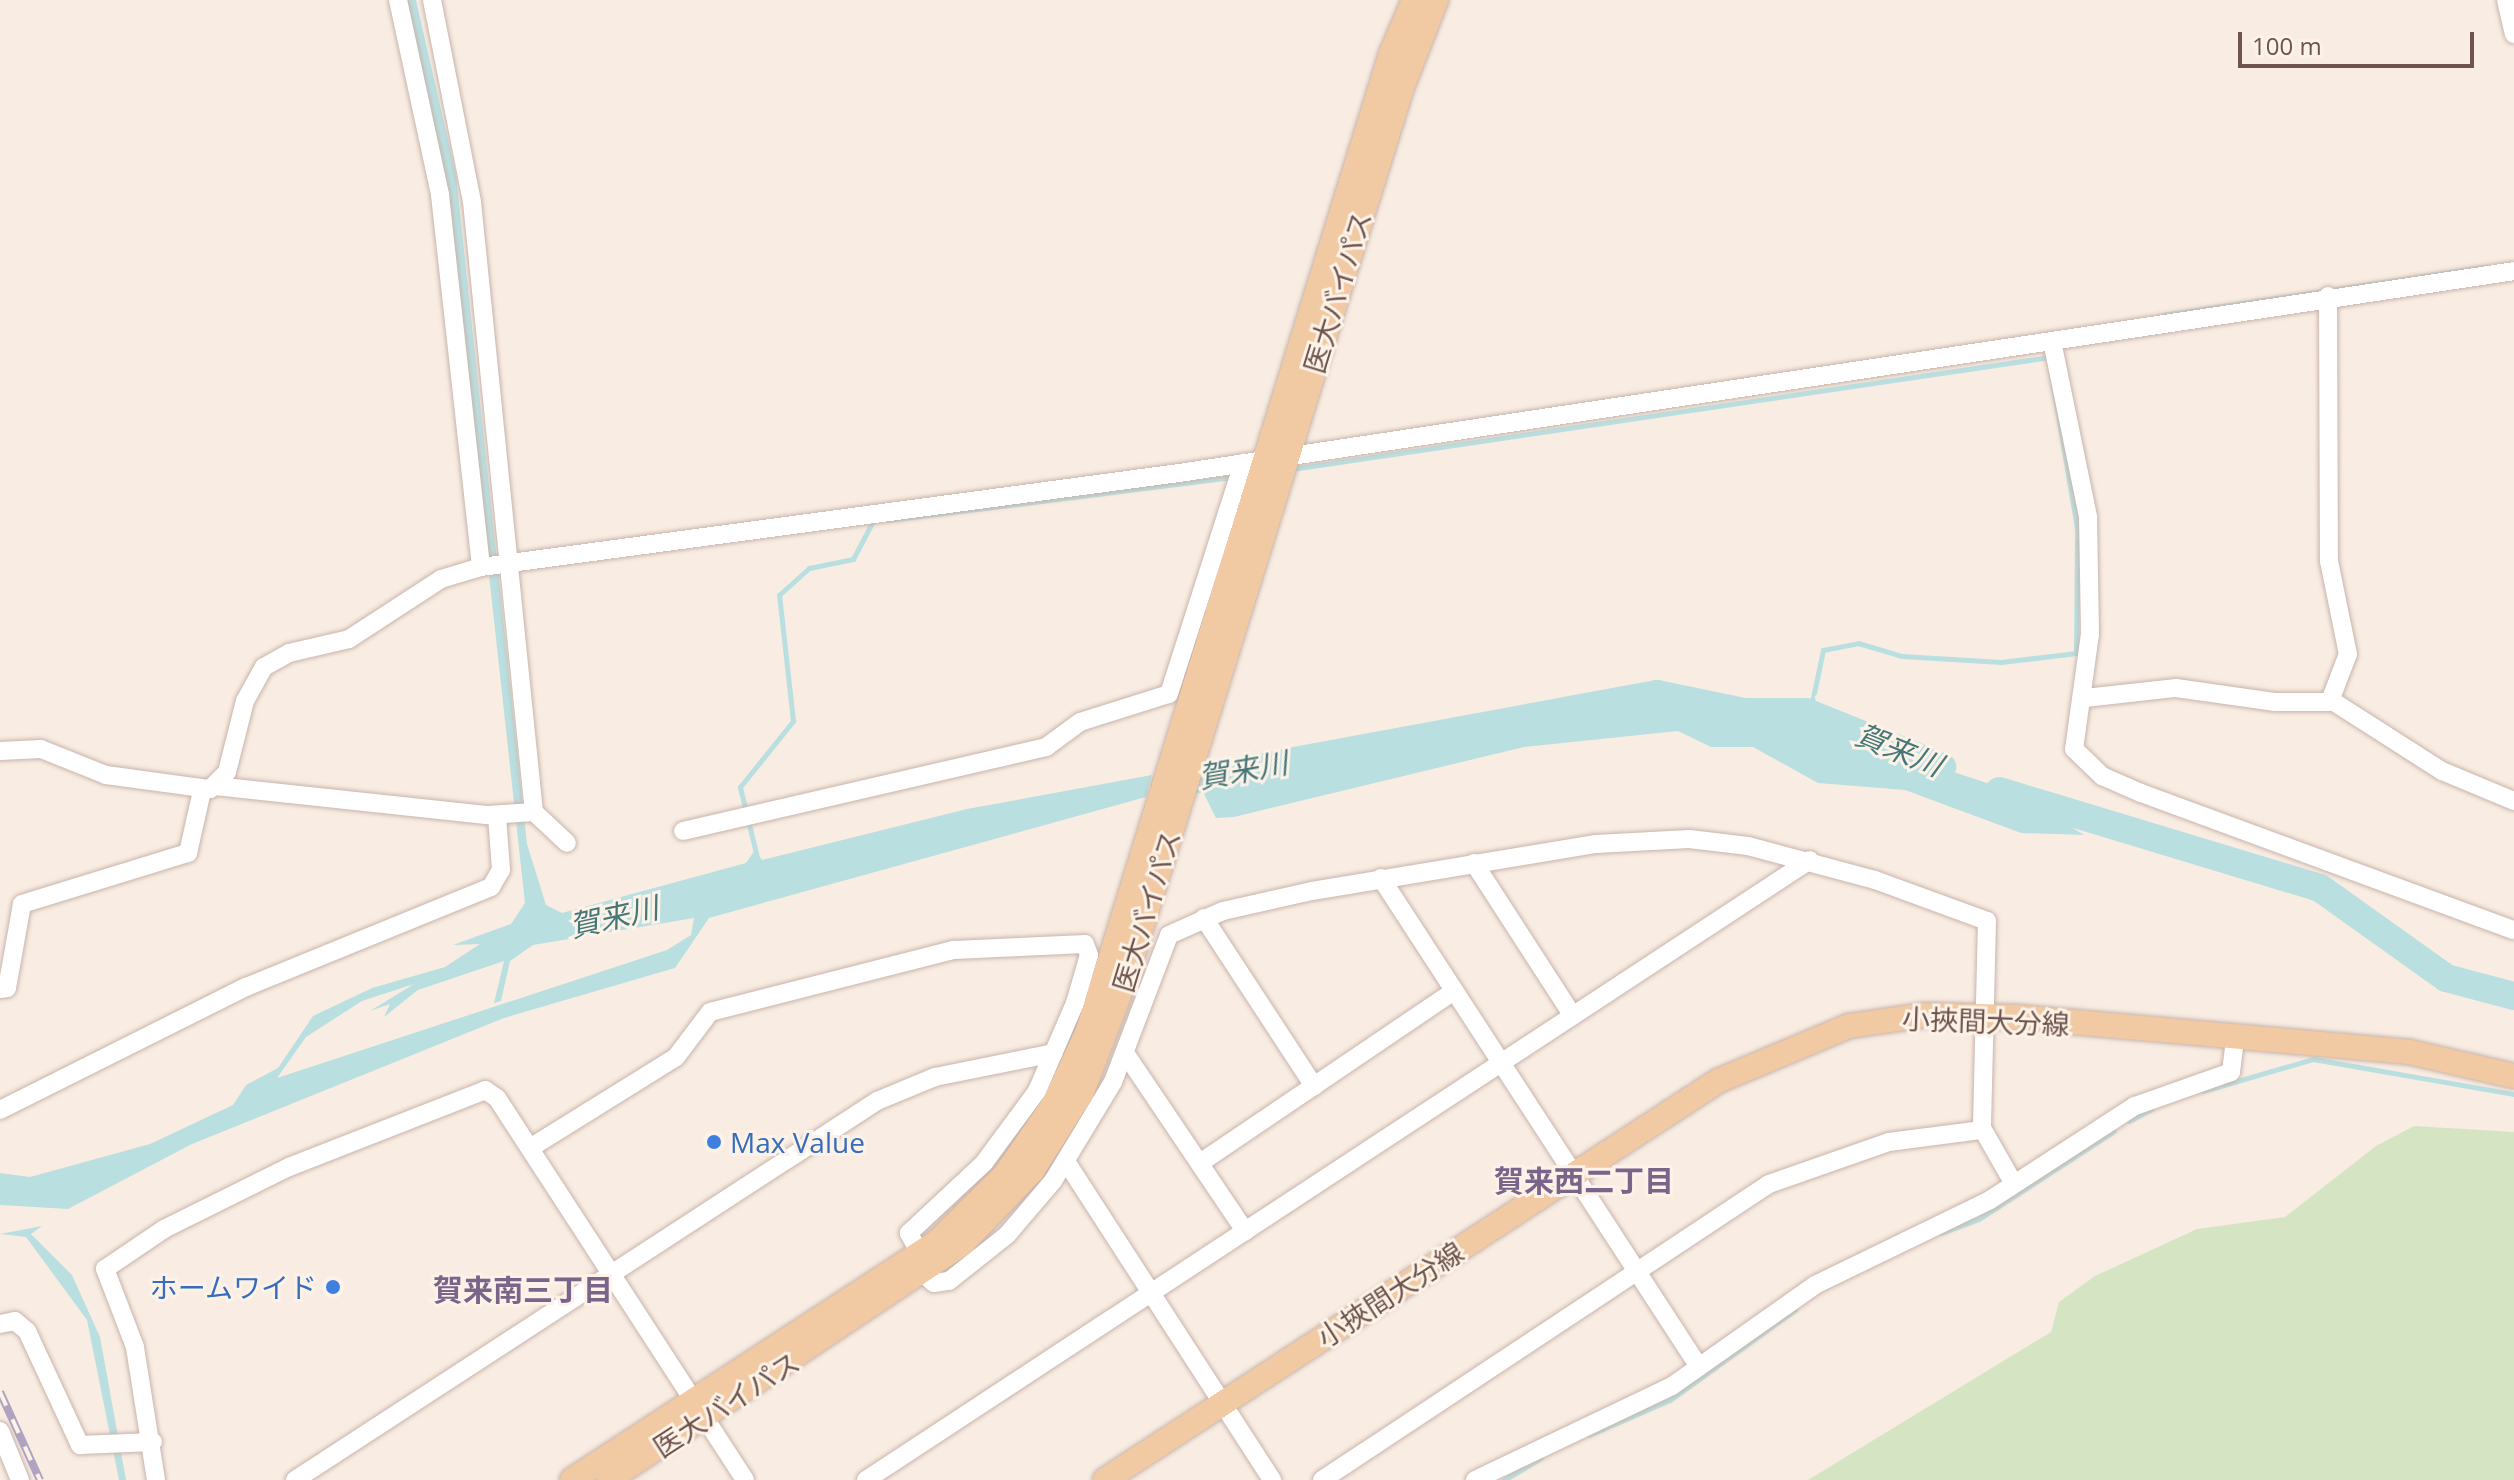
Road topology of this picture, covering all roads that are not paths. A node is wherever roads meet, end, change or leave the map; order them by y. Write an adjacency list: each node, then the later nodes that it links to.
1 (398, 0): 12 (street)
2 (432, 0): 11 (street)
3 (1414, 0): 10 (main road, 医大バイパス)
4 (1436, 0): 10 (main road, 医大バイパス)
5 (2506, 0): 6 (street)
6 (2514, 34)
7 (2514, 271): 8 (street)
8 (2328, 296): 9 (street); 14 (street)
9 (2052, 341): 10 (street); 13 (street)
10 (1270, 469): 11 (street); 20 (street); 45 (main road); 45 (main road, 医大バイパス)
11 (511, 563): 12 (street); 18 (street)
12 (481, 567): 16 (street)
13 (2085, 698): 14 (street); 26 (street)
14 (2330, 701): 17 (street)
15 (0, 751): 16 (street)
16 (208, 789): 19 (street); 27 (street)
17 (2514, 801)
18 (534, 812): 19 (street); 21 (street)
19 (497, 815): 37 (street)
20 (683, 831)
21 (567, 843)
22 (1810, 860): 23 (street); 29 (street); 30 (street)
23 (1474, 863): 24 (street); 29 (street)
24 (1381, 878): 25 (street); 28 (street)
25 (1204, 918): 33 (street); 36 (street)
26 (2514, 930)
27 (0, 989)
28 (1454, 991): 34 (street); 36 (street)
29 (1573, 1016): 34 (street)
30 (1987, 1016): 31 (main road, 小挾間大分線); 38 (street); 42 (main road, 小挾間大分線)
31 (2235, 1039): 35 (main road, 小挾間大分線); 43 (street)
32 (1054, 1053): 39 (street); 45 (street); 47 (street)
33 (1125, 1053): 40 (street); 41 (street)
34 (1501, 1063): 42 (street); 44 (street)
35 (2514, 1076)
36 (1314, 1086): 41 (street)
37 (0, 1110)
38 (1982, 1130): 43 (street); 46 (street)
39 (530, 1148): 47 (street); 54 (street)
40 (1067, 1163): 45 (street); 48 (street)
41 (1200, 1163): 44 (street)
42 (1574, 1175): 46 (street); 51 (main road, 小挾間大分線)
43 (2014, 1184): 50 (street)
44 (1245, 1231): 48 (street)
45 (927, 1256): 52 (main road, 医大バイパス)
46 (1636, 1270): 50 (street); 64 (street)
47 (613, 1276): 52 (street); 57 (street)
48 (1151, 1293): 51 (street); 61 (street)
49 (0, 1324): 54 (street)
50 (1699, 1367): 65 (street)
51 (1222, 1404): 62 (main road, 小挾間大分線); 63 (street)
52 (699, 1409): 58 (main road, 医大バイパス); 59 (main road, 医大バイパス); 60 (street)
53 (0, 1431): 55 (street)
54 (153, 1442): 56 (street)
55 (20, 1480)
56 (156, 1480)
57 (295, 1480)
58 (572, 1480)
59 (608, 1480)
60 (745, 1480)
61 (866, 1480)
62 (1105, 1480)
63 (1272, 1480)
64 (1322, 1480)
65 (1475, 1480)

